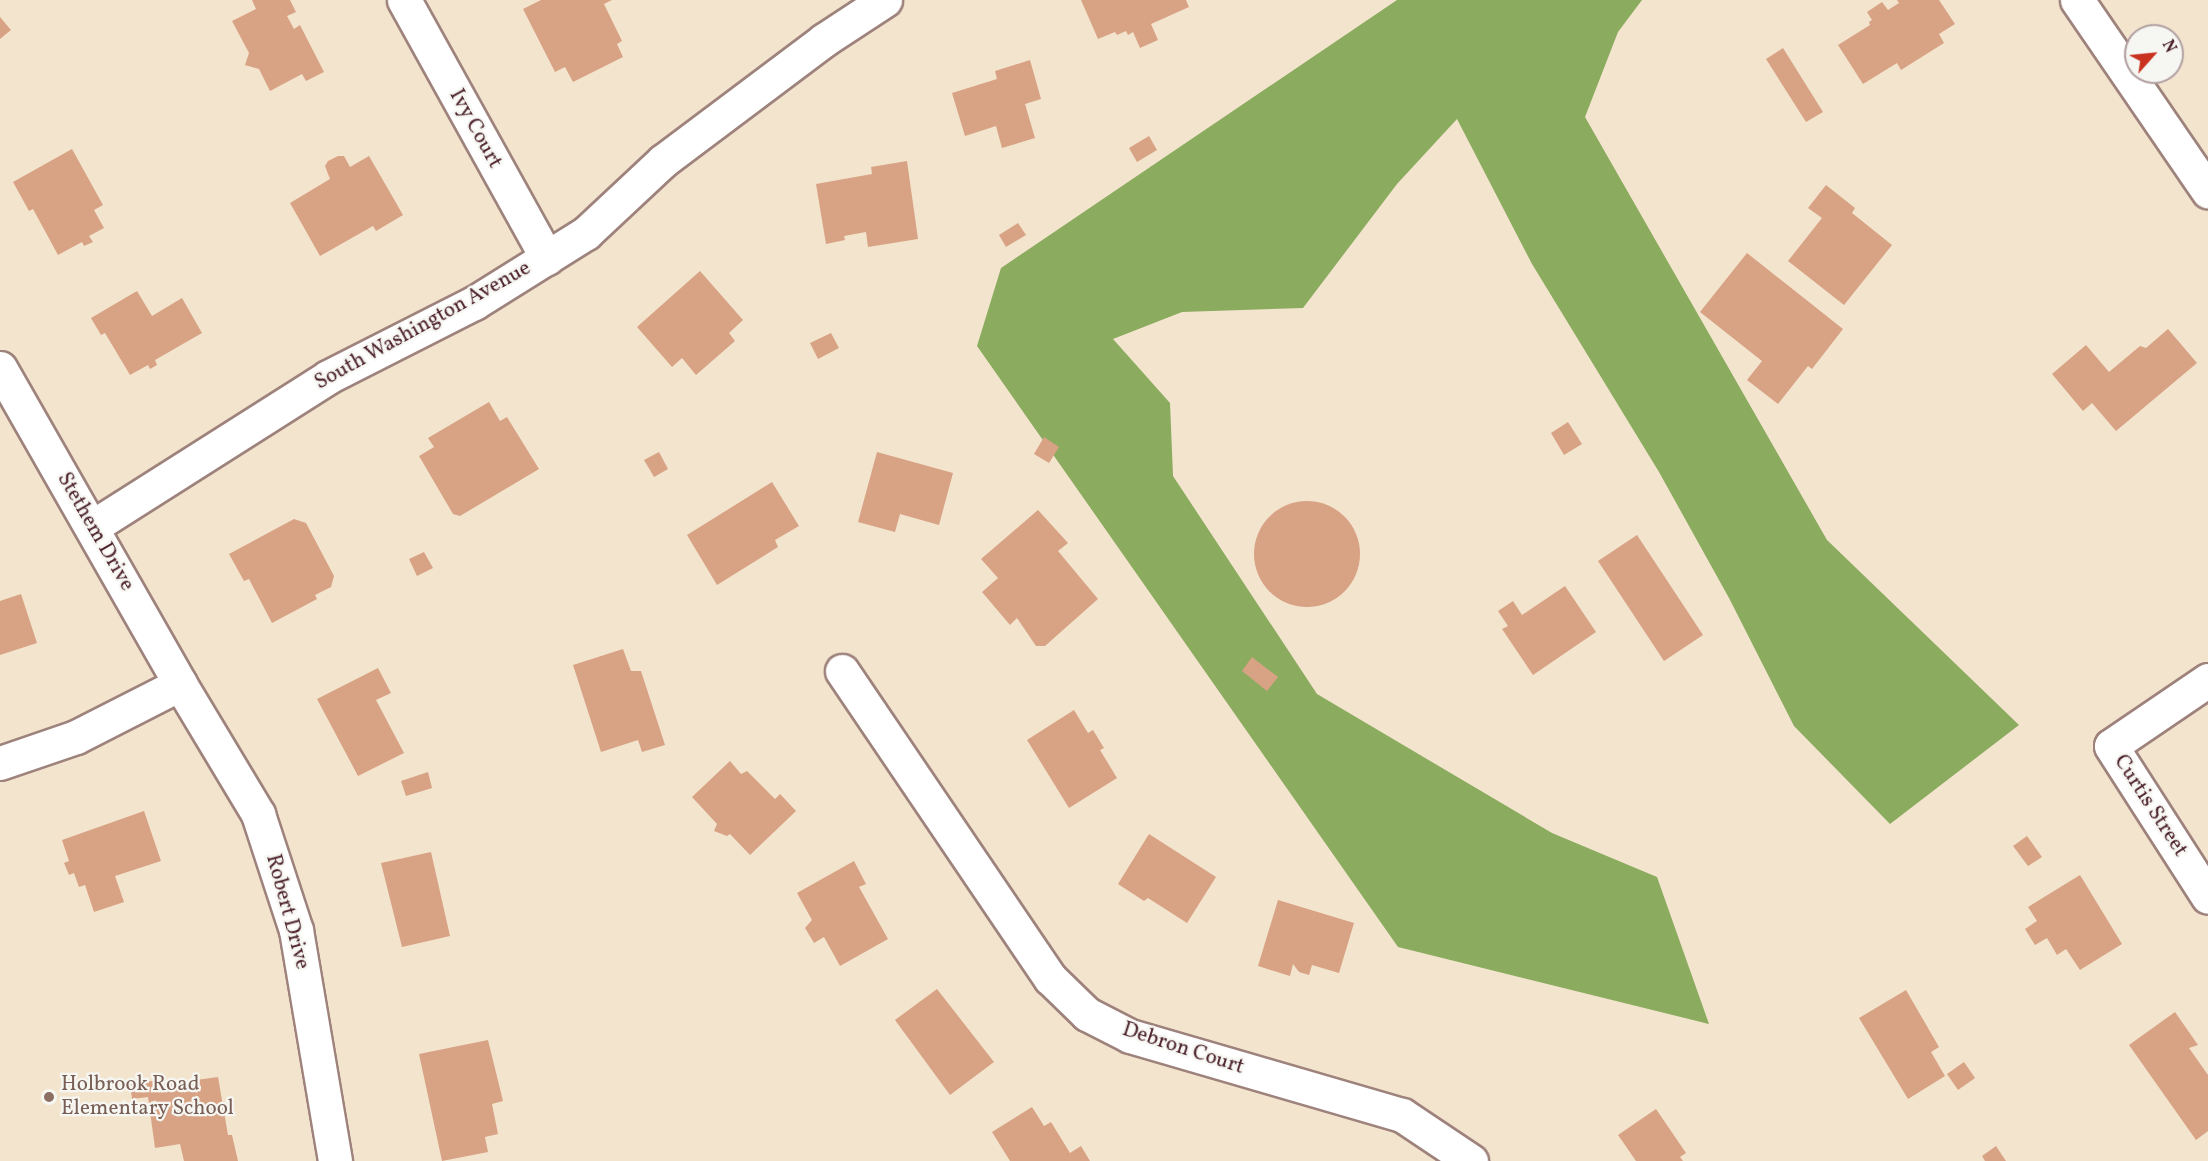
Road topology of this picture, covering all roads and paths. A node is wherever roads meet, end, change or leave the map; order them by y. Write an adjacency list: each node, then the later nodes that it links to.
1 (404, 0): 5 (street, Ivy Court)
2 (885, 0): 5 (street, South Washington Avenue)
3 (2077, 0): 4 (street)
4 (2208, 191)
5 (547, 258): 7 (street, South Washington Avenue)
6 (0, 368): 7 (street, Stethem Drive)
7 (92, 527): 10 (street, Stethem Drive)
8 (843, 671): 13 (street, Debron Court)
9 (2208, 680): 12 (street, Curtis Street)
10 (173, 688): 11 (street); 14 (street, Robert Drive)
11 (0, 763)
12 (2208, 897)
13 (1471, 1160)
14 (335, 1161)

